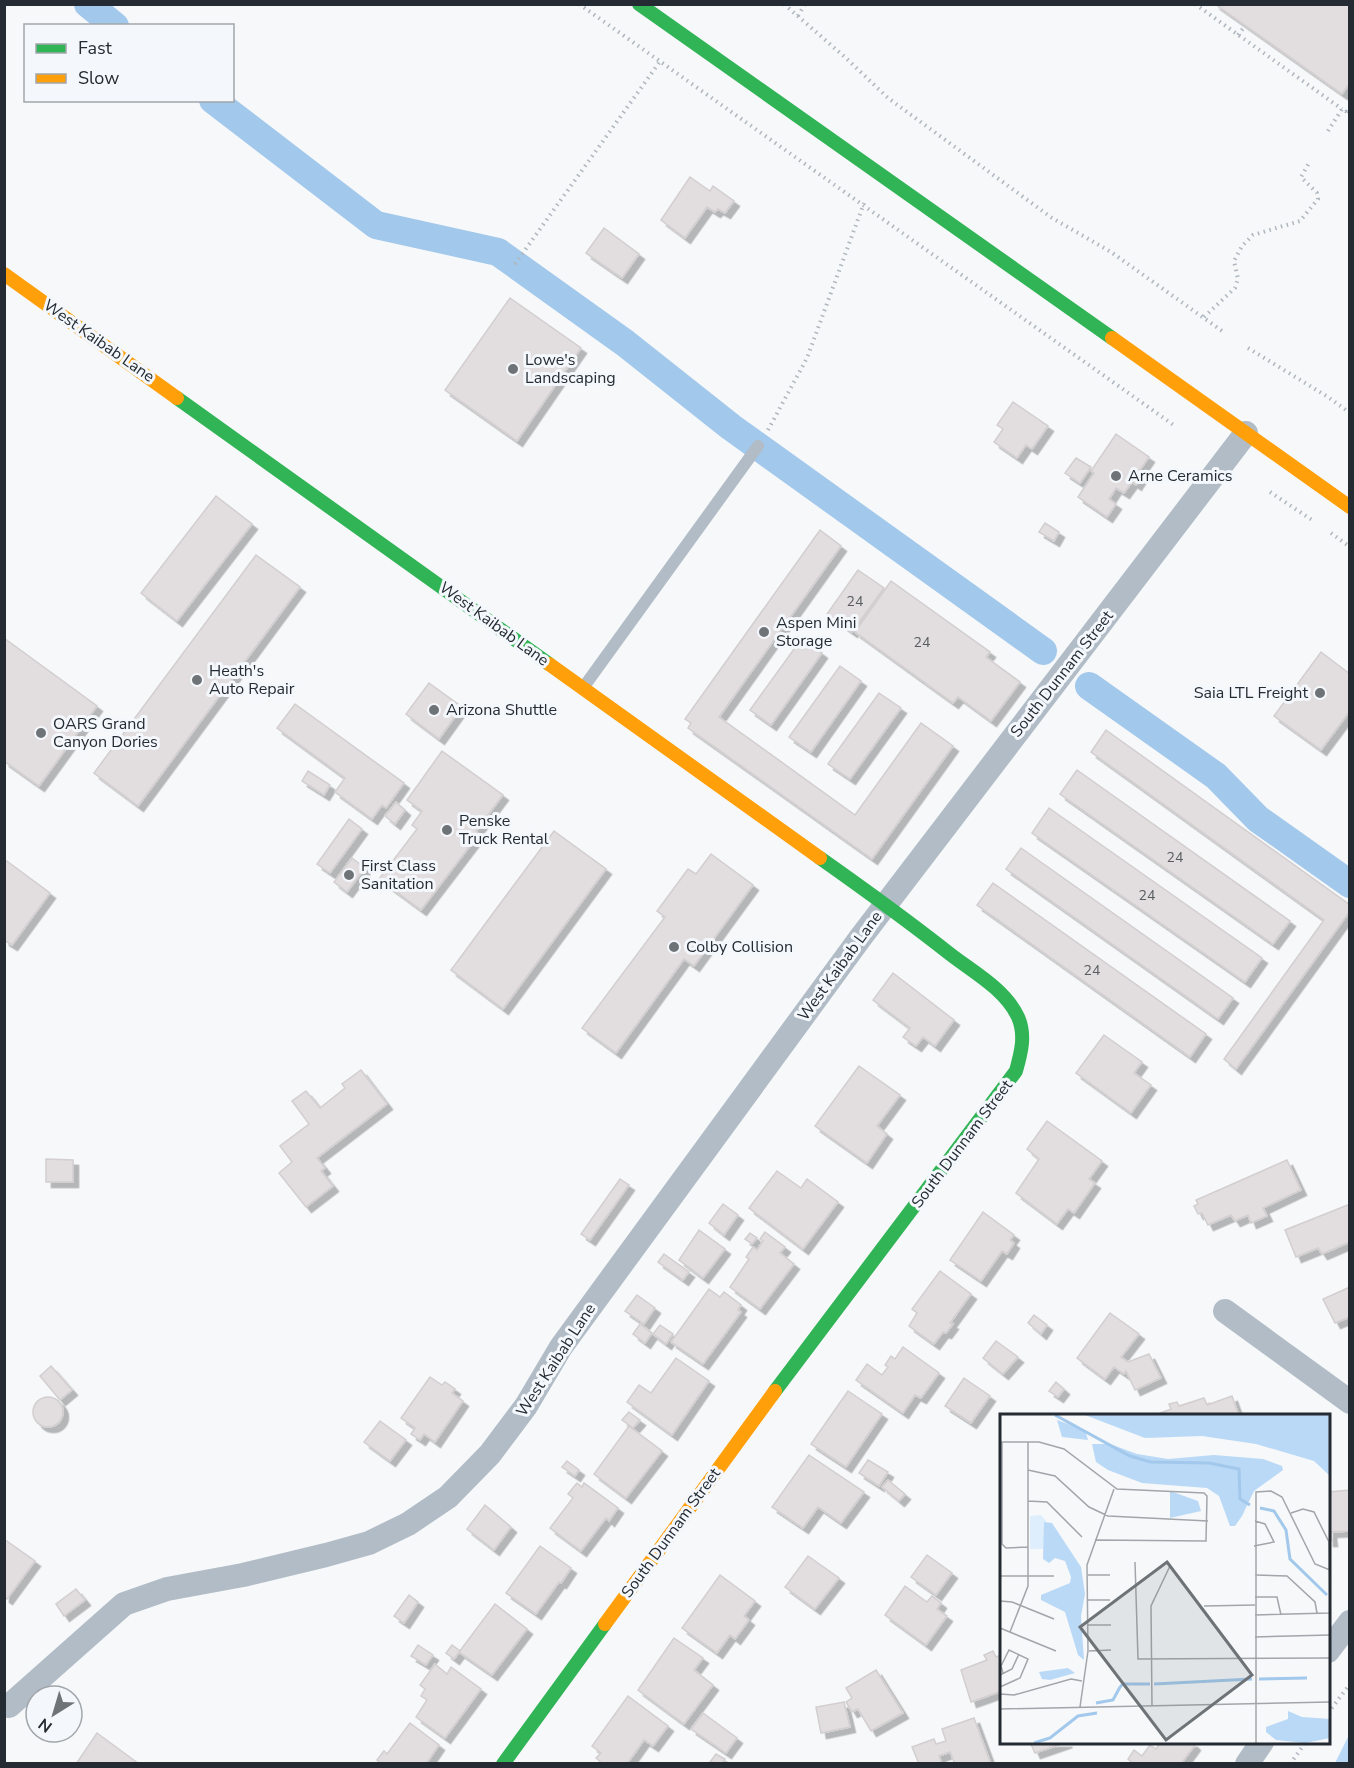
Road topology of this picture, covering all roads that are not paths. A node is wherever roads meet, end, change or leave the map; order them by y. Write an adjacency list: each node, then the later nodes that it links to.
1 (639, 4): 3 (street)
2 (4, 274): 6 (street, West Kaibab Lane)
3 (1246, 433): 5 (street); 7 (street, South Dunnam Street)
4 (758, 446): 6 (lane)
5 (1350, 507)
6 (584, 688): 7 (street, West Kaibab Lane)
7 (885, 904): 12 (street, West Kaibab Lane); 14 (street, South Dunnam Street)
8 (1225, 1311): 9 (street)
9 (1350, 1402)
10 (1350, 1622): 11 (street)
11 (1330, 1650)
12 (9, 1706)
13 (1261, 1744): 15 (street)
14 (503, 1764)
15 (1247, 1764)

